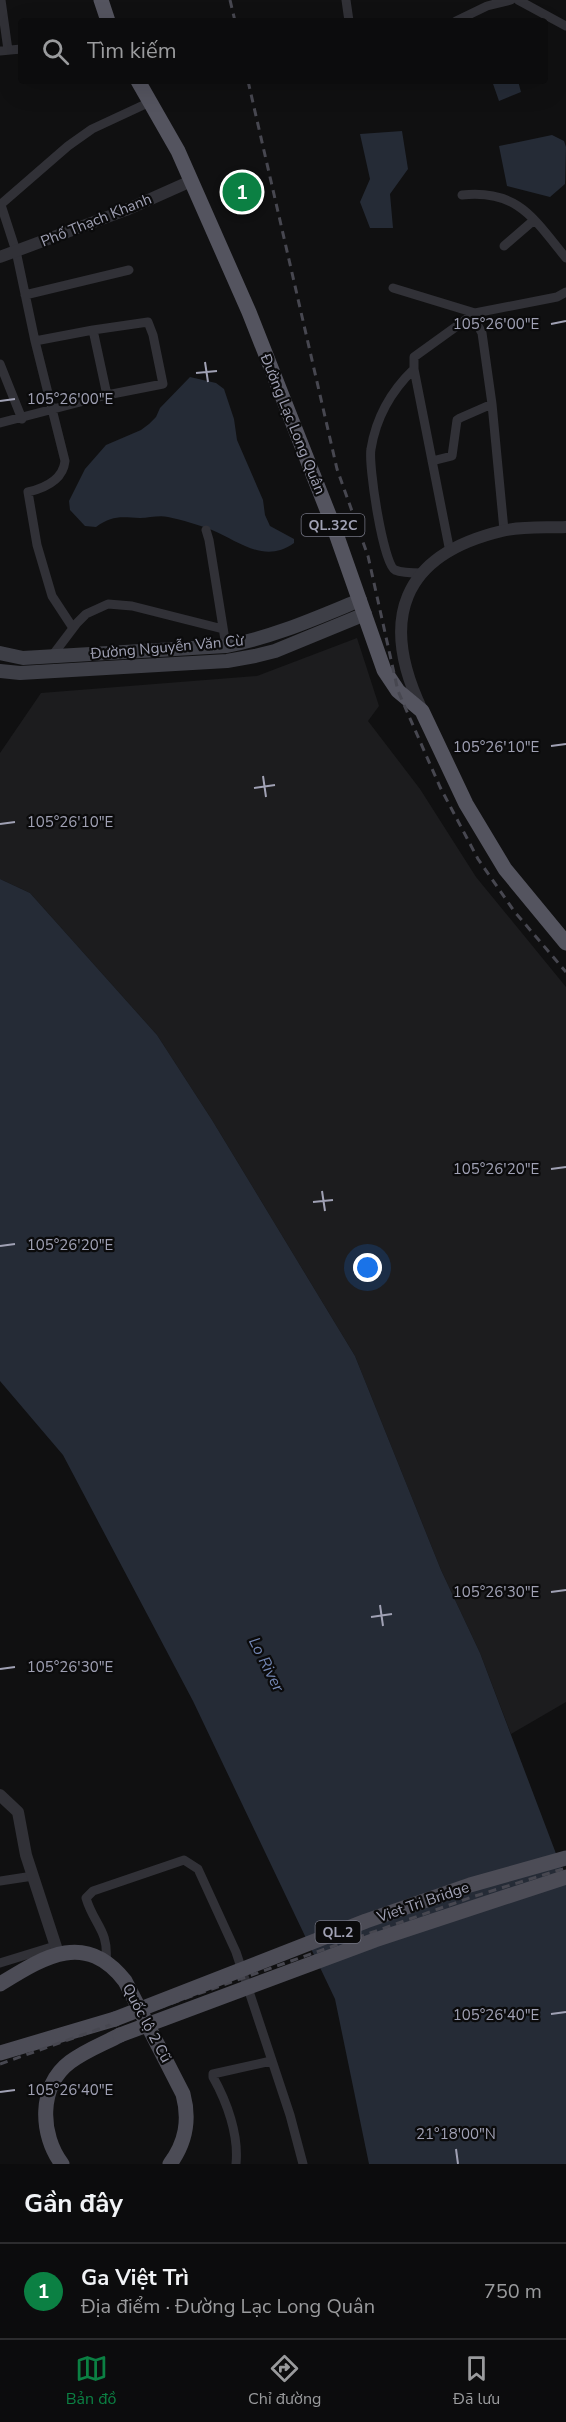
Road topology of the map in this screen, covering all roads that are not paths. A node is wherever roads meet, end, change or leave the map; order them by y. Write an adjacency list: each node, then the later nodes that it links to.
1 (1, 0): 10 (street)
2 (101, 0): 6 (highway)
3 (346, 0): 7 (street)
4 (511, 0): 8 (street)
5 (518, 0): 9 (street)
6 (107, 18)
7 (349, 18)
8 (462, 18)
9 (566, 26)
10 (4, 50)
11 (140, 84): 12 (highway, Đường Lạc Long Quân / QL.32C)
12 (150, 102): 13 (highway, Đường Lạc Long Quân / QL.32C); 15 (street)
13 (191, 181): 18 (street, Phố Thạch Khanh); 43 (highway, Đường Lạc Long Quân / QL.32C)
14 (462, 195): 16 (street)
15 (1, 205): 18 (street)
16 (534, 220): 17 (street); 20 (street)
17 (504, 246)
18 (16, 251): 19 (street, Phố Thạch Khanh); 24 (street)
19 (0, 257)
20 (566, 258)
21 (129, 270): 24 (street)
22 (393, 288): 25 (street)
23 (566, 292): 25 (street)
24 (25, 295): 27 (street)
25 (474, 314): 29 (street); 33 (street)
26 (93, 330): 27 (street); 30 (street); 32 (street)
27 (35, 341): 34 (street)
28 (0, 364): 35 (street)
29 (414, 369): 37 (street); 42 (street)
30 (163, 384): 31 (street); 32 (street)
31 (167, 394)
32 (106, 395): 34 (street)
33 (492, 404): 37 (street); 40 (street)
34 (52, 410): 35 (street); 44 (street)
35 (22, 419): 36 (street)
36 (0, 423)
37 (432, 461): 41 (street)
38 (566, 527): 40 (street)
39 (206, 530): 45 (street)
40 (504, 530): 41 (street)
41 (450, 552): 42 (street)
42 (422, 573): 52 (street)
43 (363, 607): 46 (main road, Đường Nguyễn Văn Cừ); 50 (main road, Đường Nguyễn Văn Cừ); 52 (highway, Đường Lạc Long Quân / QL.32C)
44 (73, 628): 45 (street); 49 (street)
45 (223, 629): 46 (street)
46 (226, 646): 47 (main road, Đường Nguyễn Văn Cừ)
47 (146, 652): 49 (main road, Đường Nguyễn Văn Cừ); 50 (main road)
48 (0, 653): 49 (main road, Đường Nguyễn Văn Cừ)
49 (52, 656)
50 (147, 666): 51 (main road, Đường Nguyễn Văn Cừ)
51 (0, 671)
52 (422, 711): 53 (highway, Đường Lạc Long Quân / QL.32C)
53 (566, 943)
54 (0, 1795): 56 (street)
55 (566, 1858): 63 (main road, Viet Tri Bridge / QL.2, bridge)
56 (33, 1876): 58 (street); 59 (street)
57 (566, 1877): 64 (main road, Viet Tri Bridge / QL.2, bridge)
58 (0, 1881)
59 (56, 1949): 60 (main road); 61 (street); 62 (main road)
60 (106, 1961): 66 (street); 68 (main road, Quốc lộ 2 Cũ)
61 (0, 1963)
62 (0, 1984)
63 (115, 2019): 65 (main road, Quốc lộ 2 Cũ / QL.2)
64 (120, 2035): 67 (main road, Quốc lộ 2 Cũ / QL.2)
65 (0, 2053)
66 (272, 2061): 69 (street); 70 (street)
67 (62, 2164)
68 (170, 2164)
69 (236, 2164)
70 (303, 2164)

